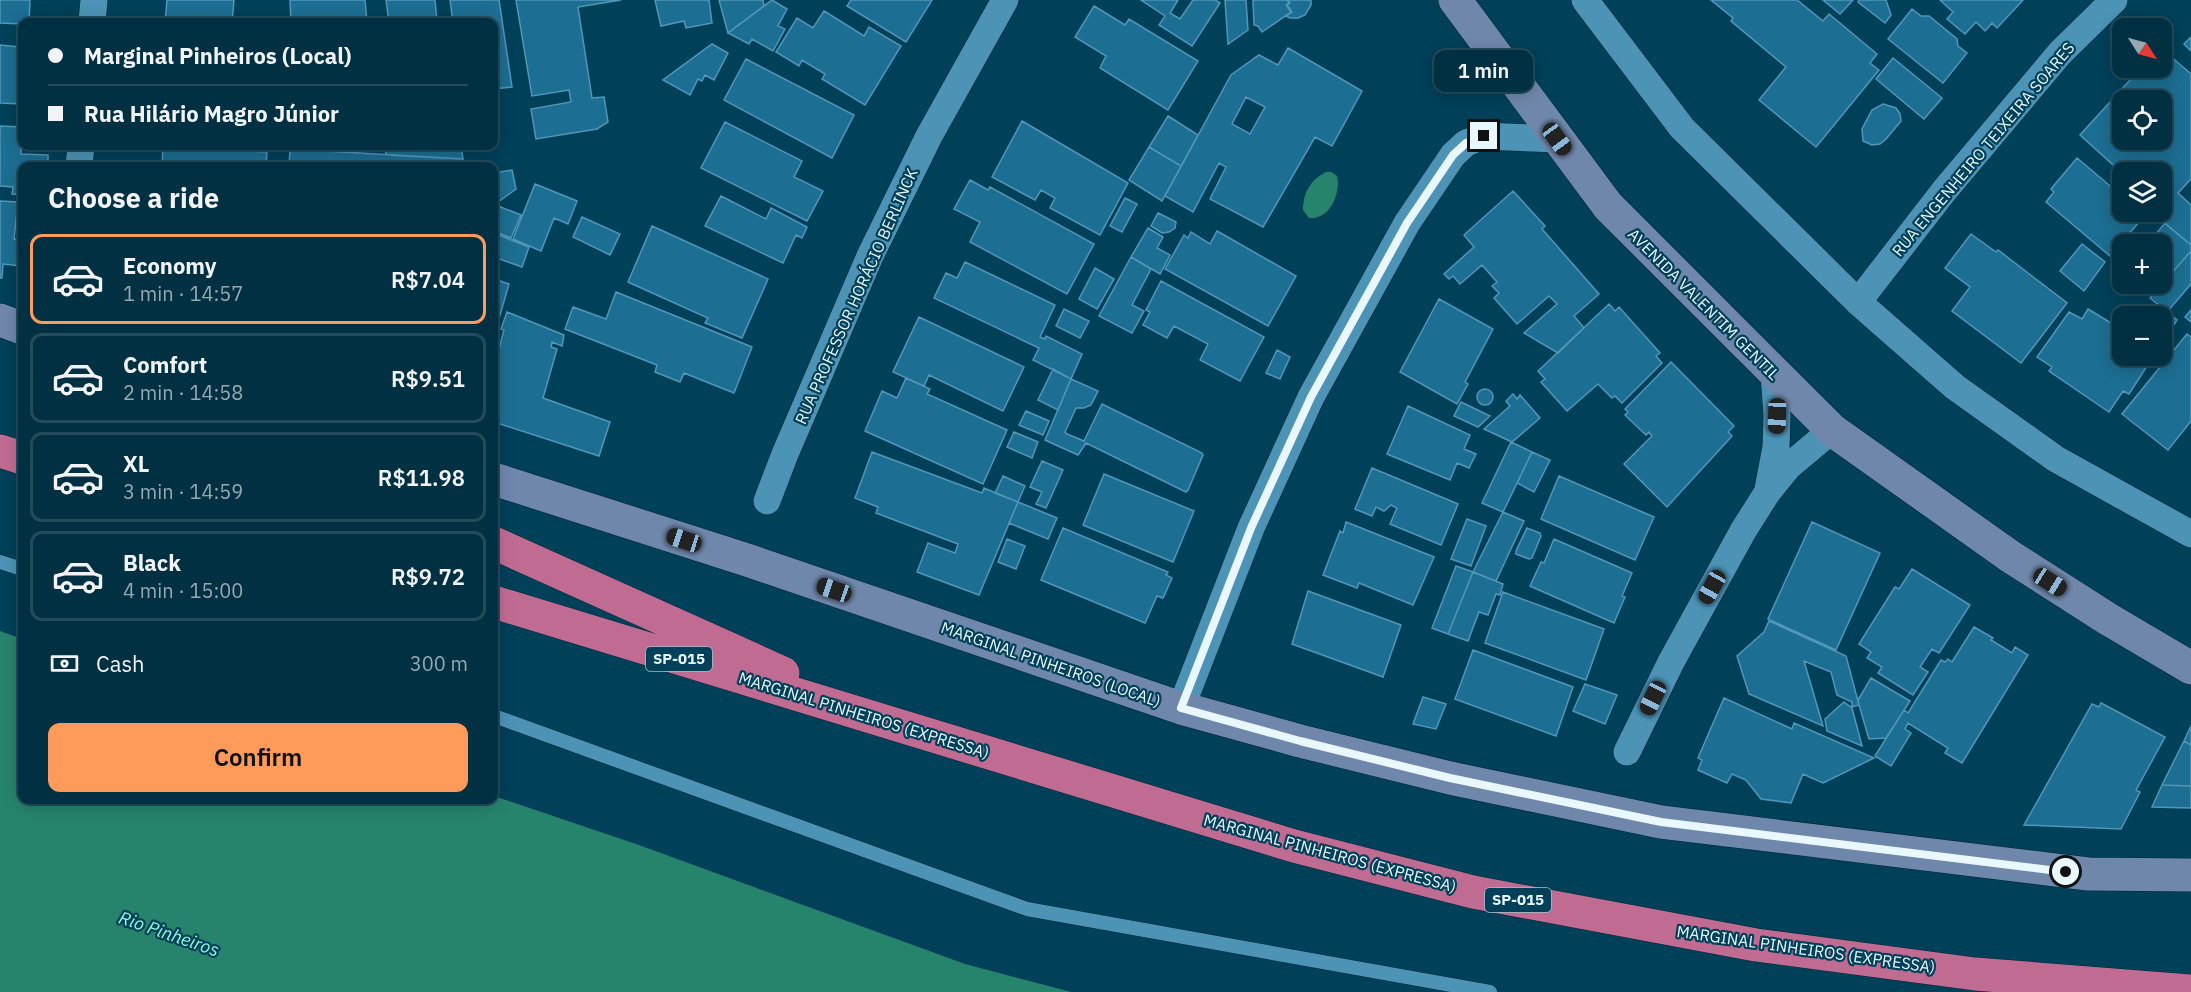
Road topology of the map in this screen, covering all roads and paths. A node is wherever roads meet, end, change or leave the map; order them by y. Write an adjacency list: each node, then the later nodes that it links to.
1 (94, 0): 6 (street)
2 (1005, 0): 17 (street, RUA PROFESSOR HORÁCIO BERLINCK)
3 (1455, 0): 7 (main road, AVENIDA VALENTIM GENTIL)
4 (1585, 0): 8 (street)
5 (2114, 0): 8 (street, RUA ENGENHEIRO TEIXEIRA SOARES)
6 (92, 18)
7 (1557, 139): 11 (main road, AVENIDA VALENTIM GENTIL); 24 (street)
8 (1858, 302): 18 (street)
9 (0, 320): 10 (main road)
10 (18, 327)
11 (1774, 374): 12 (main road, AVENIDA VALENTIM GENTIL); 16 (street)
12 (1832, 430): 16 (street); 23 (main road, AVENIDA VALENTIM GENTIL)
13 (0, 451): 14 (highway)
14 (18, 457)
15 (498, 480): 24 (main road, MARGINAL PINHEIROS (LOCAL))
16 (1767, 493): 27 (street)
17 (767, 501)
18 (2191, 534)
19 (498, 545): 25 (highway)
20 (0, 562): 21 (lane)
21 (18, 568)
22 (498, 603): 25 (highway, MARGINAL PINHEIROS (EXPRESSA) / SP-015)
23 (2191, 668)
24 (1181, 708): 28 (main road, MARGINAL PINHEIROS (LOCAL))
25 (864, 715): 29 (highway, MARGINAL PINHEIROS (EXPRESSA) / SP-015)
26 (498, 717): 30 (lane)
27 (1627, 753)
28 (2191, 875)
29 (2191, 991)
30 (1490, 992)

